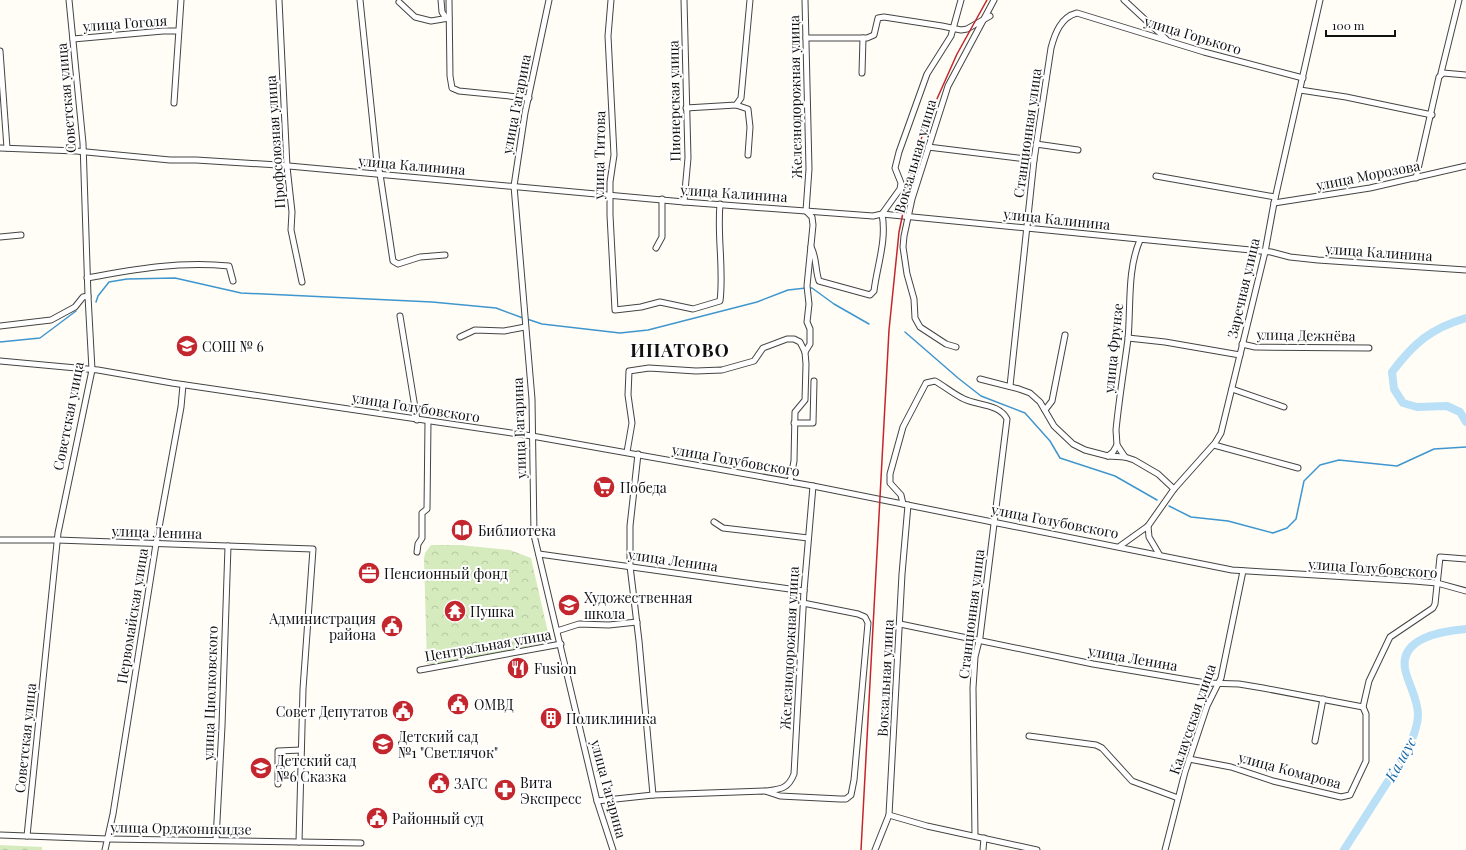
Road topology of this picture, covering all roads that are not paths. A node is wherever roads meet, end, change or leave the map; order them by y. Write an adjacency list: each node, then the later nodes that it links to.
1 (69, 0): 26 (street, Советская улица)
2 (181, 0): 23 (street, улица Гоголя)
3 (279, 0): 47 (street, Профсоюзная улица)
4 (360, 0): 49 (street)
5 (441, 0): 20 (street)
6 (449, 0): 20 (street)
7 (549, 0): 34 (street, улица Гагарина)
8 (611, 0): 53 (street, улица Титова)
9 (684, 0): 37 (street, Пионерская улица)
10 (750, 0): 36 (street)
11 (805, 0): 24 (street, Железнодорожная улица)
12 (961, 0): 22 (street, Вокзальная улица)
13 (994, 0): 21 (street, Вокзальная улица)
14 (1124, 0): 27 (street)
15 (1320, 0): 32 (street, Заречная улица)
16 (1459, 0): 30 (street)
17 (399, 2): 20 (street)
18 (1077, 12): 27 (street, улица Горького); 39 (street, Станционная улица)
19 (990, 16): 21 (street)
20 (447, 18): 34 (street)
21 (983, 20): 22 (street); 40 (street, Вокзальная улица)
22 (953, 28): 25 (street); 60 (street, Вокзальная улица)
23 (178, 31): 26 (street, улица Гоголя); 35 (street, улица Гоголя)
24 (806, 38): 25 (street); 59 (street, Железнодорожная улица)
25 (863, 38): 29 (street)
26 (73, 39): 44 (street, Советская улица)
27 (1168, 41): 32 (street, улица Горького)
28 (0, 51): 42 (street)
29 (862, 73)
30 (1440, 75): 31 (street); 38 (street)
31 (1466, 75)
32 (1303, 78): 33 (street, Заречная улица)
33 (1300, 90): 38 (street); 54 (street, Заречная улица)
34 (528, 98): 52 (street, улица Гагарина)
35 (174, 103)
36 (736, 106): 37 (street); 45 (street)
37 (686, 108): 56 (street, Пионерская улица)
38 (1432, 115): 51 (street)
39 (1036, 144): 43 (street); 46 (street, Станционная улица)
40 (928, 147): 46 (street); 61 (street, Вокзальная улица)
41 (0, 148): 42 (street, улица Калинина)
42 (7, 148): 44 (street, улица Калинина)
43 (1078, 150)
44 (84, 153): 47 (street, улица Калинина); 71 (street, Советская улица)
45 (748, 155)
46 (1034, 160): 62 (street, Станционная улица)
47 (287, 166): 49 (street, улица Калинина); 73 (street, Профсоюзная улица)
48 (1466, 166): 51 (street, улица Морозова)
49 (380, 174): 52 (street, улица Калинина); 69 (street)
50 (1156, 176): 54 (street)
51 (1416, 178): 57 (street, улица Морозова)
52 (514, 186): 53 (street, улица Калинина); 76 (street, улица Гагарина)
53 (610, 194): 55 (street, улица Калинина); 58 (street, улица Титова)
54 (1275, 197): 57 (street, Заречная улица)
55 (662, 199): 56 (street, улица Калинина); 67 (street)
56 (684, 202): 58 (street, улица Калинина)
57 (1274, 203): 68 (street, Заречная улица)
58 (720, 204): 59 (street, улица Калинина)
59 (806, 211): 60 (street, улица Калинина); 66 (street, Железнодорожная улица)
60 (882, 214): 61 (street, улица Калинина); 66 (street, Вокзальная улица)
61 (909, 217): 62 (street, улица Калинина); 82 (street, Вокзальная улица)
62 (1027, 228): 65 (street, улица Калинина); 91 (street, Станционная улица)
63 (21, 235): 64 (street)
64 (0, 237)
65 (1140, 240): 68 (street, улица Калинина); 80 (street, улица Фрунзе)
66 (811, 247): 84 (street, Железнодорожная улица)
67 (656, 248)
68 (1265, 252): 70 (street, улица Калинина); 81 (street, Заречная улица)
69 (445, 255)
70 (1466, 270)
71 (87, 278): 72 (street); 74 (street, Советская улица)
72 (233, 281)
73 (302, 282)
74 (88, 296): 77 (street); 87 (street, Советская улица)
75 (400, 316): 97 (street)
76 (525, 325): 79 (street); 100 (street, улица Гагарина)
77 (0, 326)
78 (1065, 335): 96 (street)
79 (460, 337)
80 (1128, 338): 85 (street); 101 (street, улица Фрунзе)
81 (1242, 344): 83 (street, улица Дежнёва); 85 (street, Заречная улица)
82 (956, 346)
83 (1369, 348)
84 (805, 352): 93 (street); 103 (street)
85 (1240, 356): 92 (street, Заречная улица)
86 (0, 361): 87 (street, улица Голубовского)
87 (92, 370): 90 (street, улица Голубовского); 117 (street, Советская улица)
88 (980, 379): 91 (street)
89 (814, 381): 94 (street)
90 (183, 385): 97 (street, улица Голубовского); 118 (street, Первомайская улица)
91 (1010, 386): 96 (street)
92 (1232, 389): 95 (street); 102 (street, Заречная улица)
93 (805, 400): 94 (street); 99 (street)
94 (813, 400): 99 (street)
95 (1284, 407)
96 (1045, 410): 105 (street)
97 (416, 420): 98 (street, улица Голубовского)
98 (428, 421): 100 (street, улица Голубовского); 121 (street)
99 (794, 423): 108 (street)
100 (532, 436): 103 (street, улица Голубовского); 122 (street, улица Гагарина)
101 (1117, 445): 105 (street); 106 (street)
102 (1214, 445): 107 (street); 110 (street, Заречная улица)
103 (627, 452): 104 (street, улица Голубовского)
104 (638, 454): 108 (street, улица Голубовского); 125 (street)
105 (1108, 456): 106 (street)
106 (1125, 457): 110 (street)
107 (1298, 468)
108 (790, 482): 109 (street, улица Голубовского)
109 (813, 486): 111 (street, улица Голубовского); 115 (street, Железнодорожная улица)
110 (1174, 489): 114 (street, Заречная улица)
111 (906, 505): 113 (street, улица Голубовского); 113 (street, Станционная улица); 132 (street, Вокзальная улица)
112 (714, 522): 115 (street)
113 (995, 522): 120 (street, улица Голубовского); 134 (street, Станционная улица)
114 (1148, 526): 120 (street, Заречная улица); 123 (street)
115 (808, 538): 128 (street, Железнодорожная улица)
116 (0, 540): 117 (street, улица Ленина)
117 (57, 540): 118 (street, улица Ленина); 151 (street, Советская улица)
118 (156, 544): 119 (street, улица Ленина); 154 (street, Первомайская улица)
119 (228, 546): 142 (street, улица Ленина); 155 (street, улица Циолковского)
120 (1120, 546): 123 (street, улица Голубовского)
121 (417, 552)
122 (539, 554): 125 (street, улица Ленина); 133 (street, улица Гагарина)
123 (1159, 554): 126 (street, улица Голубовского)
124 (1466, 559): 127 (street, улица Комарова)
125 (630, 566): 128 (street, улица Ленина); 131 (street)
126 (1243, 571): 127 (street, улица Голубовского); 137 (street, Калаусская улица)
127 (1437, 583): 129 (street, улица Голубовского); 139 (street, улица Комарова)
128 (804, 591): 130 (street, Железнодорожная улица)
129 (1466, 591)
130 (803, 603): 145 (street, Железнодорожная улица); 145 (street, Вокзальная улица)
131 (637, 622): 133 (street); 146 (street)
132 (900, 624): 134 (street, улица Ленина); 149 (street, Вокзальная улица)
133 (557, 631): 135 (street, улица Гагарина)
134 (979, 641): 137 (street, улица Ленина); 152 (street, Станционная улица)
135 (561, 644): 136 (street, Центральная улица); 148 (street, улица Гагарина)
136 (420, 670)
137 (1217, 684): 138 (street, улица Ленина); 143 (street, Калаусская улица)
138 (1323, 700): 139 (street, улица Ленина); 141 (street)
139 (1363, 707): 143 (street, улица Комарова)
140 (1029, 736): 147 (street)
141 (1315, 740)
142 (301, 750): 144 (street); 156 (street)
143 (1189, 759): 147 (street, Калаусская улица)
144 (278, 784)
145 (765, 791): 146 (street)
146 (653, 795): 148 (street)
147 (1178, 798): 163 (street, Калаусская улица)
148 (598, 801): 159 (street, улица Гагарина)
149 (889, 816): 152 (street); 160 (street, Вокзальная улица)
150 (0, 835): 151 (street, улица Орджоникидзе)
151 (27, 836): 154 (street, улица Орджоникидзе)
152 (975, 836): 153 (street)
153 (984, 838): 161 (street); 162 (street)
154 (108, 839): 155 (street, улица Орджоникидзе); 158 (street, Первомайская улица)
155 (216, 840): 156 (street, улица Орджоникидзе)
156 (299, 842): 157 (street, улица Орджоникидзе)
157 (361, 843)
158 (105, 850)
159 (613, 850)
160 (876, 850)
161 (983, 850)
162 (1037, 850)
163 (1165, 850)

